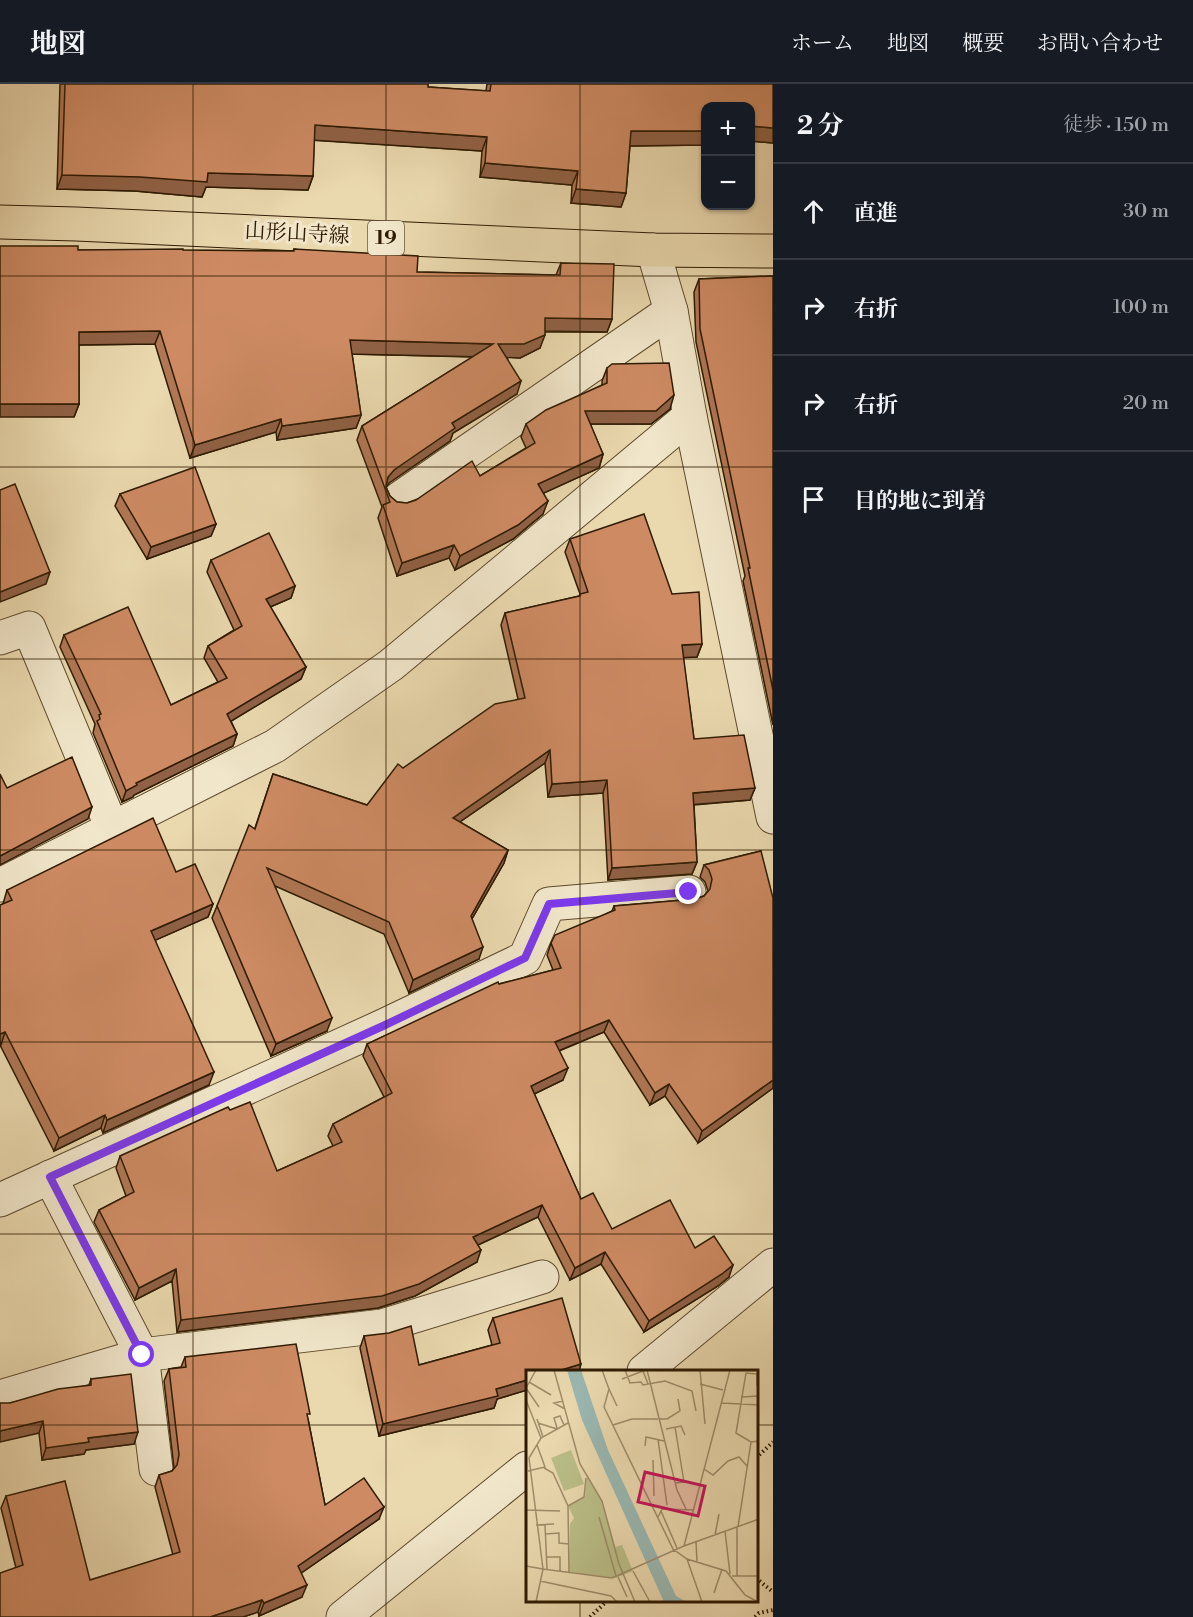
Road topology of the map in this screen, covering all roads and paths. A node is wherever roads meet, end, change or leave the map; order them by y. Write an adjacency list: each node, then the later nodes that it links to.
1 (0, 222): 2 (main road, 山形山寺線 / 19)
2 (653, 250): 3 (main road, 山形山寺線 / 19); 4 (lane)
3 (773, 251)
4 (672, 311): 5 (lane); 6 (lane)
5 (690, 416): 8 (lane); 9 (lane)
6 (400, 498)
7 (0, 638): 9 (lane)
8 (773, 817)
9 (112, 828): 10 (lane)
10 (0, 885)
11 (689, 892): 12 (lane)
12 (50, 1177): 13 (lane); 16 (lane)
13 (0, 1200)
14 (773, 1265): 17 (lane)
15 (543, 1277): 16 (lane)
16 (142, 1355): 18 (lane); 21 (lane)
17 (645, 1370)
18 (0, 1396)
19 (773, 1442): 20 (path)
20 (758, 1456)
21 (156, 1469)
22 (526, 1469): 27 (lane)
23 (758, 1580): 24 (path)
24 (773, 1592)
25 (606, 1602): 28 (path)
26 (773, 1610): 29 (path)
27 (343, 1617)
28 (590, 1617)
29 (755, 1617)

